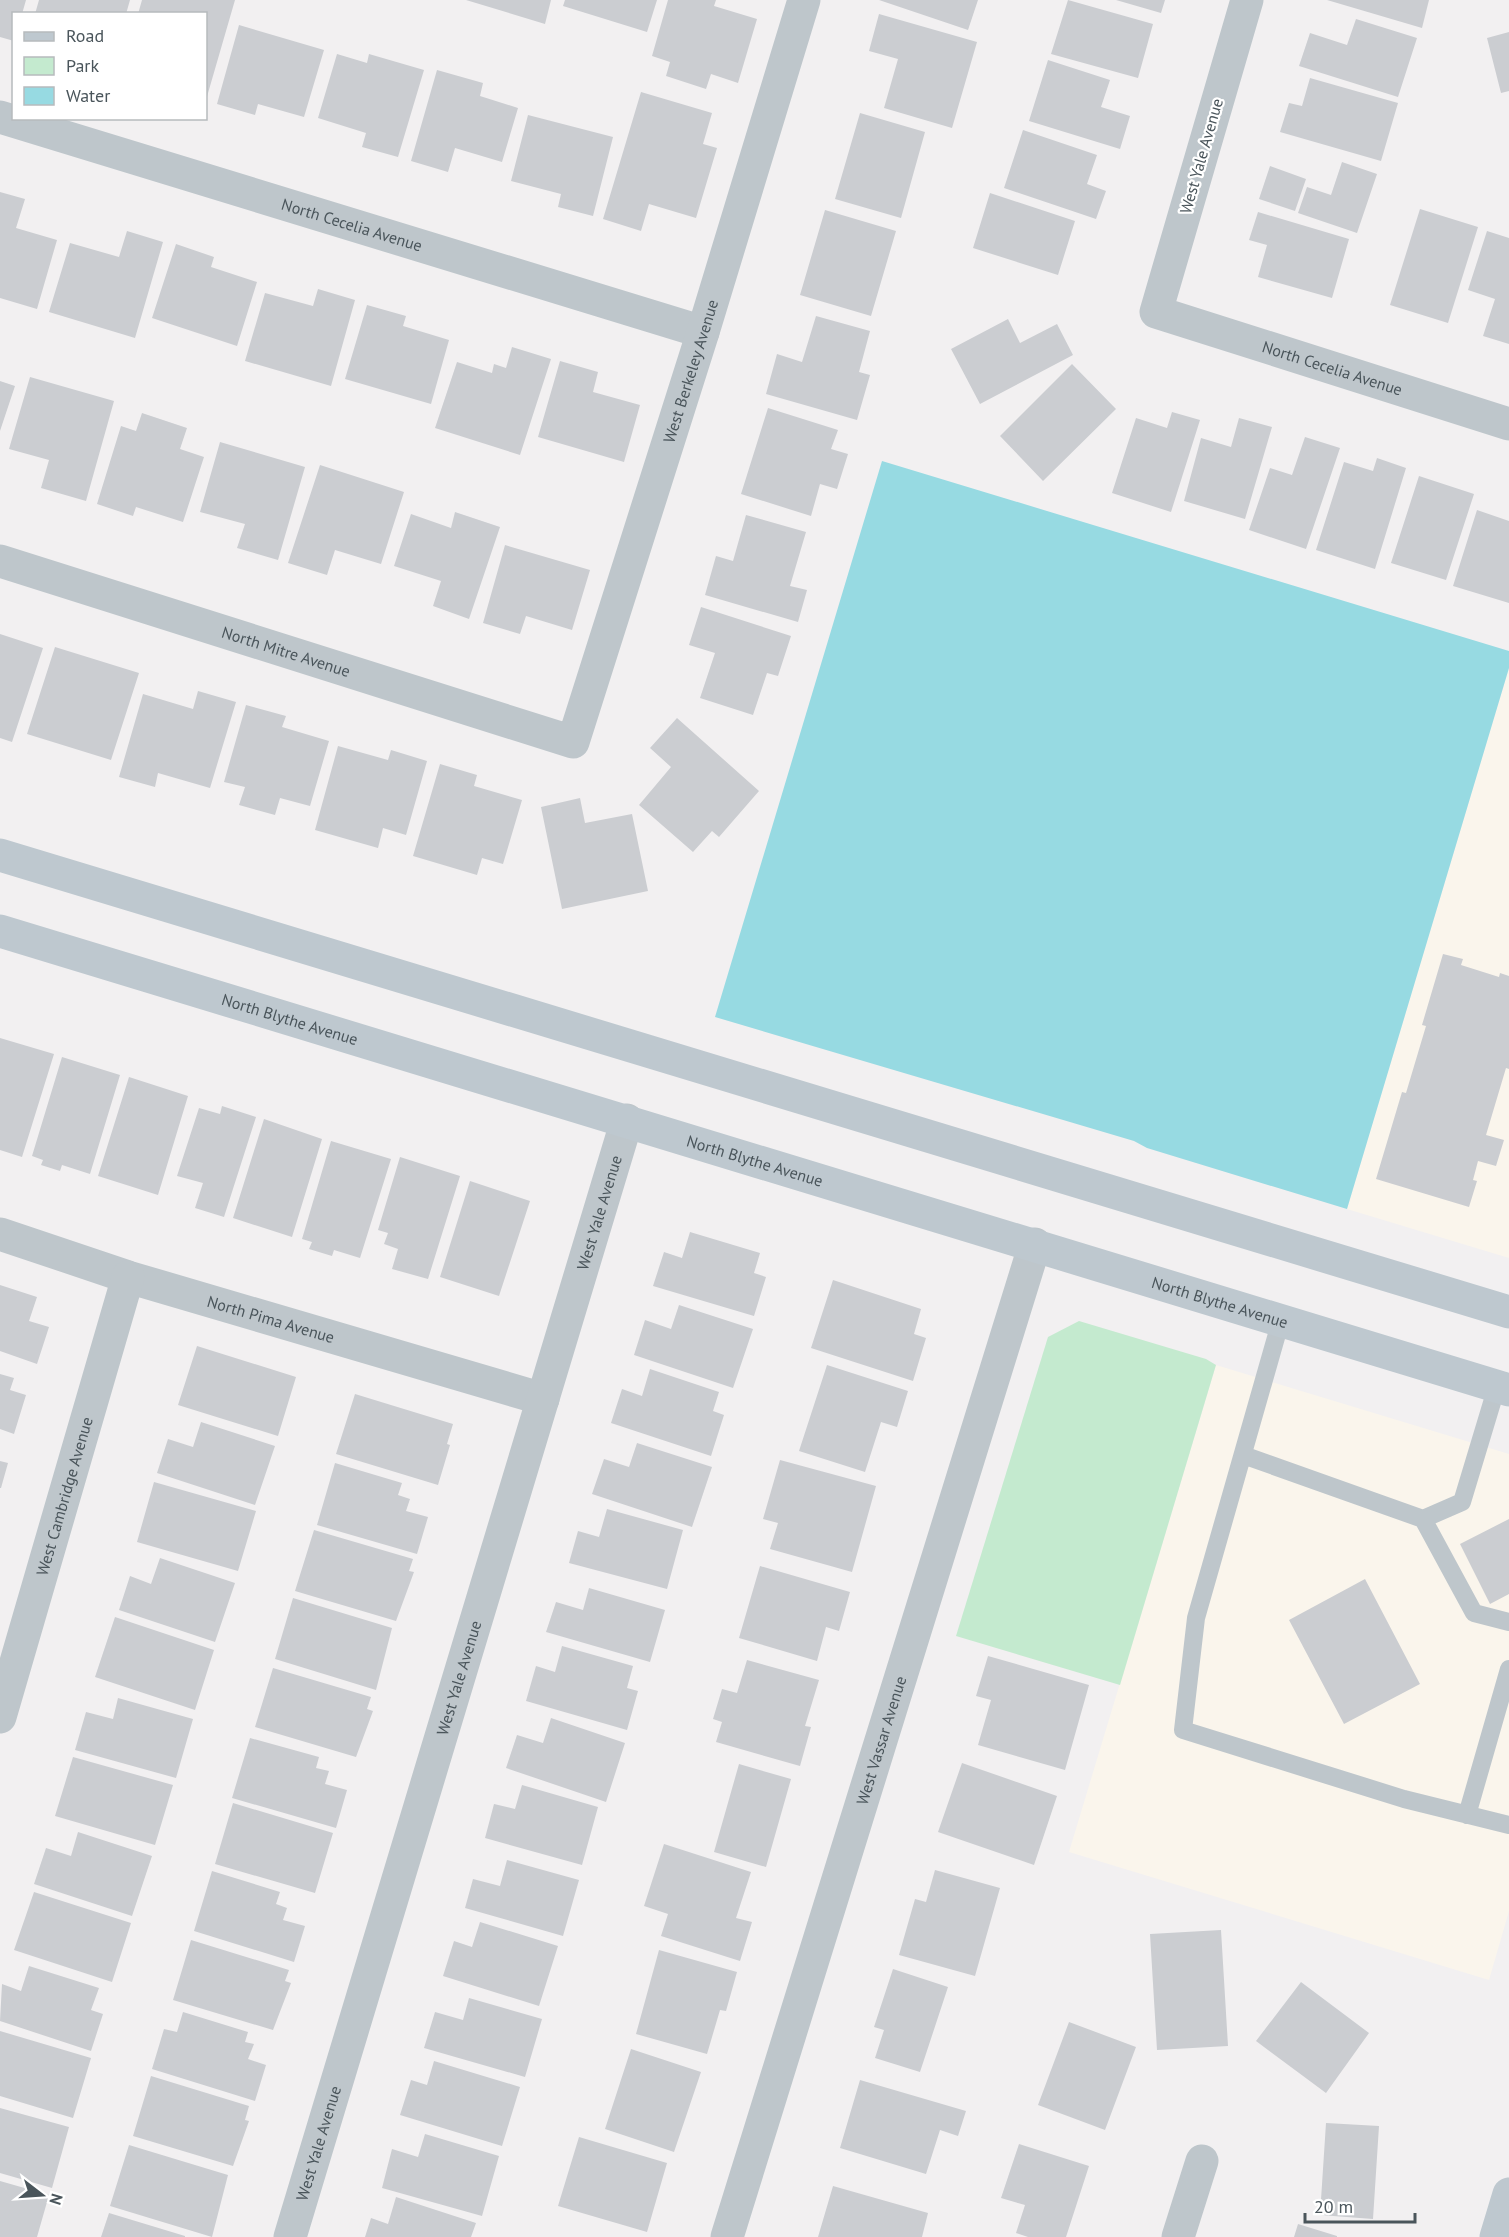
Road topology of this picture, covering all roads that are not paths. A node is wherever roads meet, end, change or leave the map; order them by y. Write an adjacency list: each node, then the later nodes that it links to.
1 (804, 0): 5 (street, West Berkeley Avenue)
2 (1247, 0): 4 (street, West Yale Avenue)
3 (0, 117): 5 (street, North Cecelia Avenue)
4 (1156, 312): 6 (street, North Cecelia Avenue)
5 (703, 332): 8 (street, West Berkeley Avenue)
6 (1509, 424)
7 (0, 561): 8 (street, North Mitre Avenue)
8 (573, 742)
9 (0, 855): 15 (street)
10 (0, 931): 11 (street, North Blythe Avenue)
11 (627, 1120): 13 (street, North Blythe Avenue); 18 (street, West Yale Avenue)
12 (0, 1234): 14 (street, North Pima Avenue)
13 (1035, 1244): 16 (street, North Blythe Avenue); 29 (street, West Vassar Avenue)
14 (128, 1277): 18 (street, North Pima Avenue); 23 (street, West Cambridge Avenue)
15 (1509, 1312)
16 (1281, 1320): 17 (street, North Blythe Avenue); 19 (lane)
17 (1503, 1388): 20 (lane)
18 (543, 1399): 28 (street, West Yale Avenue)
19 (1243, 1455): 20 (lane); 24 (lane)
20 (1422, 1519): 21 (lane)
21 (1509, 1622)
22 (1509, 1669): 24 (lane)
23 (0, 1717)
24 (1467, 1815): 25 (lane)
25 (1509, 1825)
26 (1202, 2162): 30 (street)
27 (1509, 2194): 31 (street)
28 (290, 2237)
29 (727, 2237)
30 (1178, 2237)
31 (1496, 2237)

